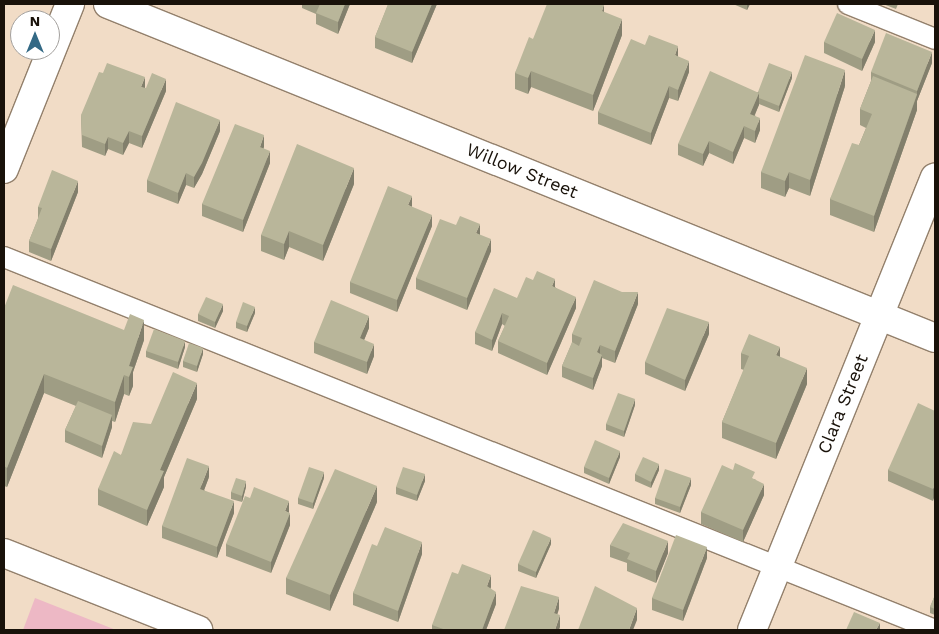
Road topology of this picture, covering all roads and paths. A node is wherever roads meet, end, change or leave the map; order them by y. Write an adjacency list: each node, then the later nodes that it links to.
1 (70, 4): 5 (street)
2 (108, 4): 8 (street, Willow Street)
3 (848, 4): 4 (lane)
4 (935, 39)
5 (4, 169)
6 (935, 178): 8 (street, Clara Street)
7 (4, 257): 11 (lane)
8 (879, 316): 9 (street, Willow Street); 11 (street, Clara Street)
9 (935, 338)
10 (4, 553): 12 (street)
11 (778, 567): 14 (street, Clara Street); 15 (lane)
12 (166, 624): 13 (street)
13 (198, 630)
14 (752, 630)
15 (935, 630)

